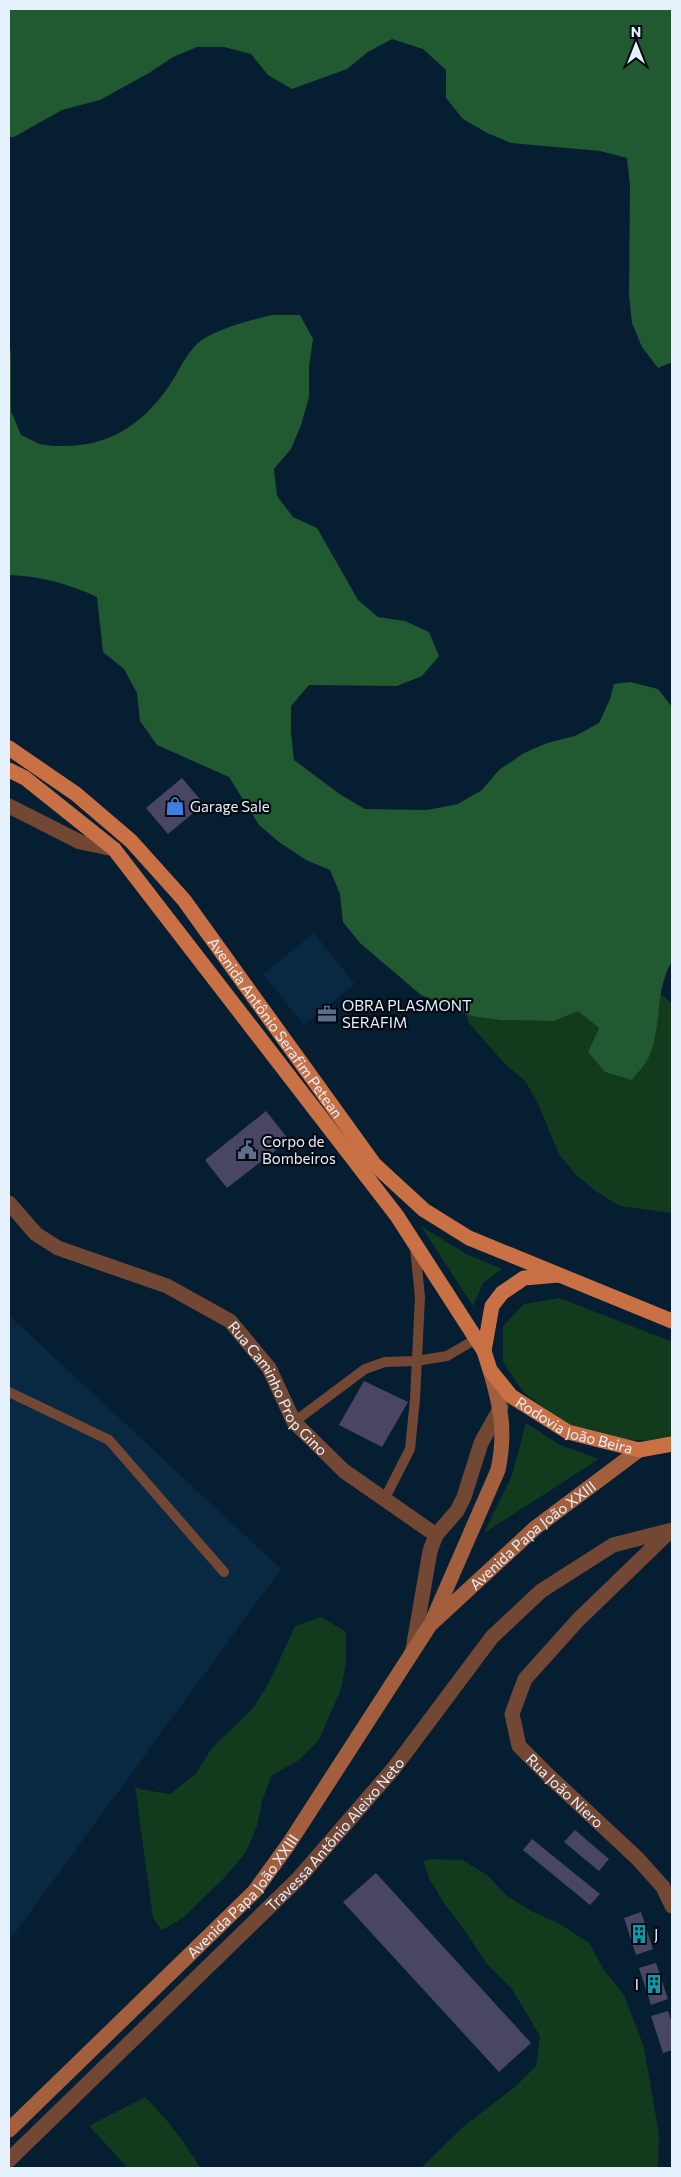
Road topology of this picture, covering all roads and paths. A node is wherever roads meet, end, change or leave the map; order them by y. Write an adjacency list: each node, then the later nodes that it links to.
1 (9, 748): 7 (main road, Avenida Antônio Serafim Petean)
2 (9, 770): 4 (main road, Avenida Antônio Serafim Petean)
3 (9, 806): 4 (street)
4 (114, 848): 6 (main road, Avenida Antônio Serafim Petean)
5 (9, 1203): 14 (street, Rua Caminho Prop Gino)
6 (414, 1241): 9 (main road); 10 (lane)
7 (563, 1275): 8 (main road); 9 (main road)
8 (672, 1320)
9 (480, 1345): 10 (lane); 11 (main road)
10 (416, 1361): 14 (lane); 17 (lane)
11 (490, 1370): 13 (main road, Avenida Papa João XXIII); 16 (main road, Rodovia João Beira)
12 (9, 1392): 20 (lane)
13 (501, 1407): 19 (street); 21 (main road, Avenida Papa João XXIII)
14 (294, 1422): 17 (street, Rua Caminho Prop Gino)
15 (672, 1444): 16 (main road, Rodovia João Beira)
16 (639, 1450): 21 (main road, Avenida Papa João XXIII)
17 (384, 1500): 19 (street, Rua Caminho Prop Gino)
18 (671, 1531): 23 (street, Rua João Niero); 25 (street, Travessa Antônio Aleixo Neto)
19 (436, 1535): 22 (street)
20 (224, 1572)
21 (430, 1625): 22 (main road, Avenida Papa João XXIII)
22 (413, 1649): 24 (main road, Avenida Papa João XXIII)
23 (672, 1906)
24 (9, 2130)
25 (9, 2160)

